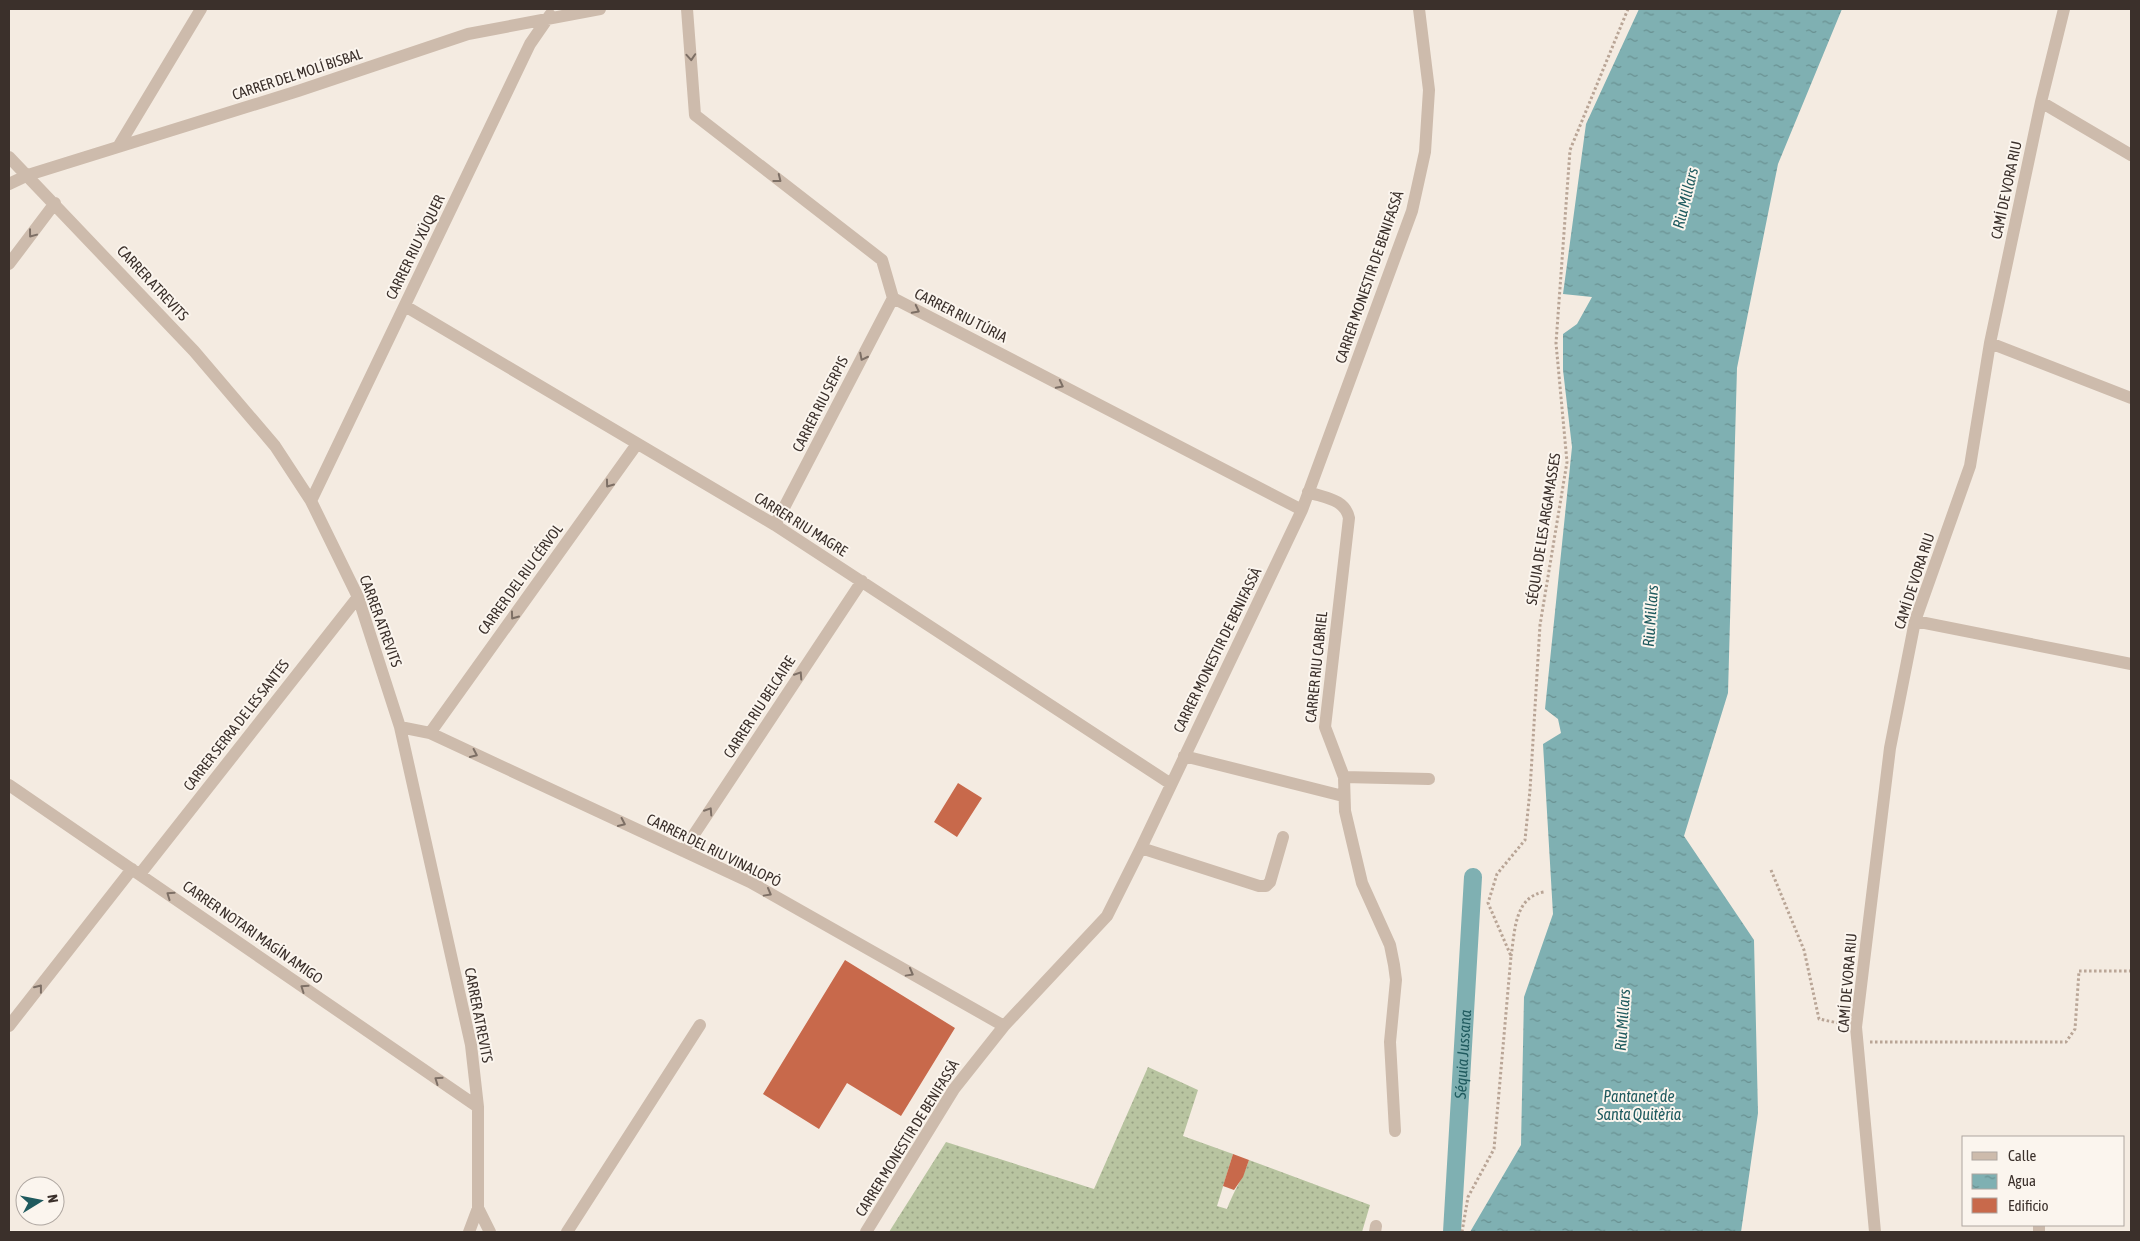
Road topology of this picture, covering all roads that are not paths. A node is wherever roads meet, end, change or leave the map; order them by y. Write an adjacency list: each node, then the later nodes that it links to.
1 (200, 9): 8 (street)
2 (600, 9): 6 (street, CARRER DEL MOLÍ BISBAL)
3 (687, 9): 15 (street, CARRER RIU TÚRIA, one-way to 15)
4 (1419, 9): 20 (street, CARRER MONESTIR DE BENIFASSÀ)
5 (2064, 9): 7 (street, CAMÍ DE VORA RIU)
6 (550, 14): 8 (street, CARRER DEL MOLÍ BISBAL); 16 (street, CARRER RIU XÚQUER)
7 (2041, 102): 9 (street); 17 (street, CAMÍ DE VORA RIU)
8 (118, 148): 11 (street, CARRER DEL MOLÍ BISBAL)
9 (2131, 154)
10 (9, 157): 11 (street, CARRER ATREVITS)
11 (28, 175): 12 (street, CARRER DEL MOLÍ BISBAL); 13 (street, CARRER ATREVITS)
12 (9, 184)
13 (55, 203): 14 (street, one-way to 14); 21 (street, CARRER ATREVITS)
14 (9, 264)
15 (893, 298): 22 (street, CARRER RIU TÚRIA, one-way to 22); 23 (street, CARRER RIU SERPIS, one-way to 23)
16 (405, 306): 19 (street, CARRER RIU MAGRE); 21 (street, CARRER RIU XÚQUER)
17 (1990, 343): 18 (street); 26 (street, CAMÍ DE VORA RIU)
18 (2131, 398)
19 (637, 444): 23 (street, CARRER RIU MAGRE); 29 (street, CARRER DEL RIU CÉRVOL, one-way to 29)
20 (1308, 492): 22 (street, CARRER MONESTIR DE BENIFASSÀ); 31 (street, CARRER RIU CABRIEL)
21 (311, 501): 25 (street, CARRER ATREVITS)
22 (1302, 510): 30 (street, CARRER MONESTIR DE BENIFASSÀ)
23 (775, 525): 24 (street, CARRER RIU MAGRE)
24 (862, 581): 34 (street, CARRER RIU MAGRE); 38 (street, CARRER RIU BELCAIRE, one-way to 24)
25 (358, 596): 28 (street, CARRER ATREVITS); 39 (street, CARRER SERRA DE LES SANTES)
26 (1915, 621): 27 (street); 50 (street, CAMÍ DE VORA RIU)
27 (2131, 664)
28 (400, 727): 29 (street, CARRER DEL RIU VINALOPÓ); 43 (street, CARRER ATREVITS)
29 (430, 733): 38 (street, CARRER DEL RIU VINALOPÓ, one-way to 38)
30 (1184, 756): 34 (street, CARRER MONESTIR DE BENIFASSÀ); 35 (street)
31 (1344, 777): 32 (street); 35 (street, CARRER RIU CABRIEL)
32 (1429, 779)
33 (9, 784): 39 (street, CARRER NOTARI MAGÍN AMIGO)
34 (1171, 784): 37 (street, CARRER MONESTIR DE BENIFASSÀ)
35 (1343, 796): 44 (street, CARRER RIU CABRIEL)
36 (1283, 837): 37 (street)
37 (1142, 848): 42 (street, CARRER MONESTIR DE BENIFASSÀ)
38 (683, 851): 42 (street, CARRER DEL RIU VINALOPÓ, one-way to 42)
39 (136, 872): 41 (street, CARRER SERRA DE LES SANTES, one-way to 39); 43 (street, CARRER NOTARI MAGÍN AMIGO, one-way to 39)
40 (700, 1024): 48 (street)
41 (9, 1026)
42 (1004, 1026): 49 (street, CARRER MONESTIR DE BENIFASSÀ)
43 (478, 1107): 45 (street, CARRER ATREVITS)
44 (1395, 1131)
45 (478, 1208): 46 (street); 47 (street)
46 (470, 1232)
47 (490, 1232)
48 (567, 1232)
49 (866, 1232)
50 (1875, 1232)

